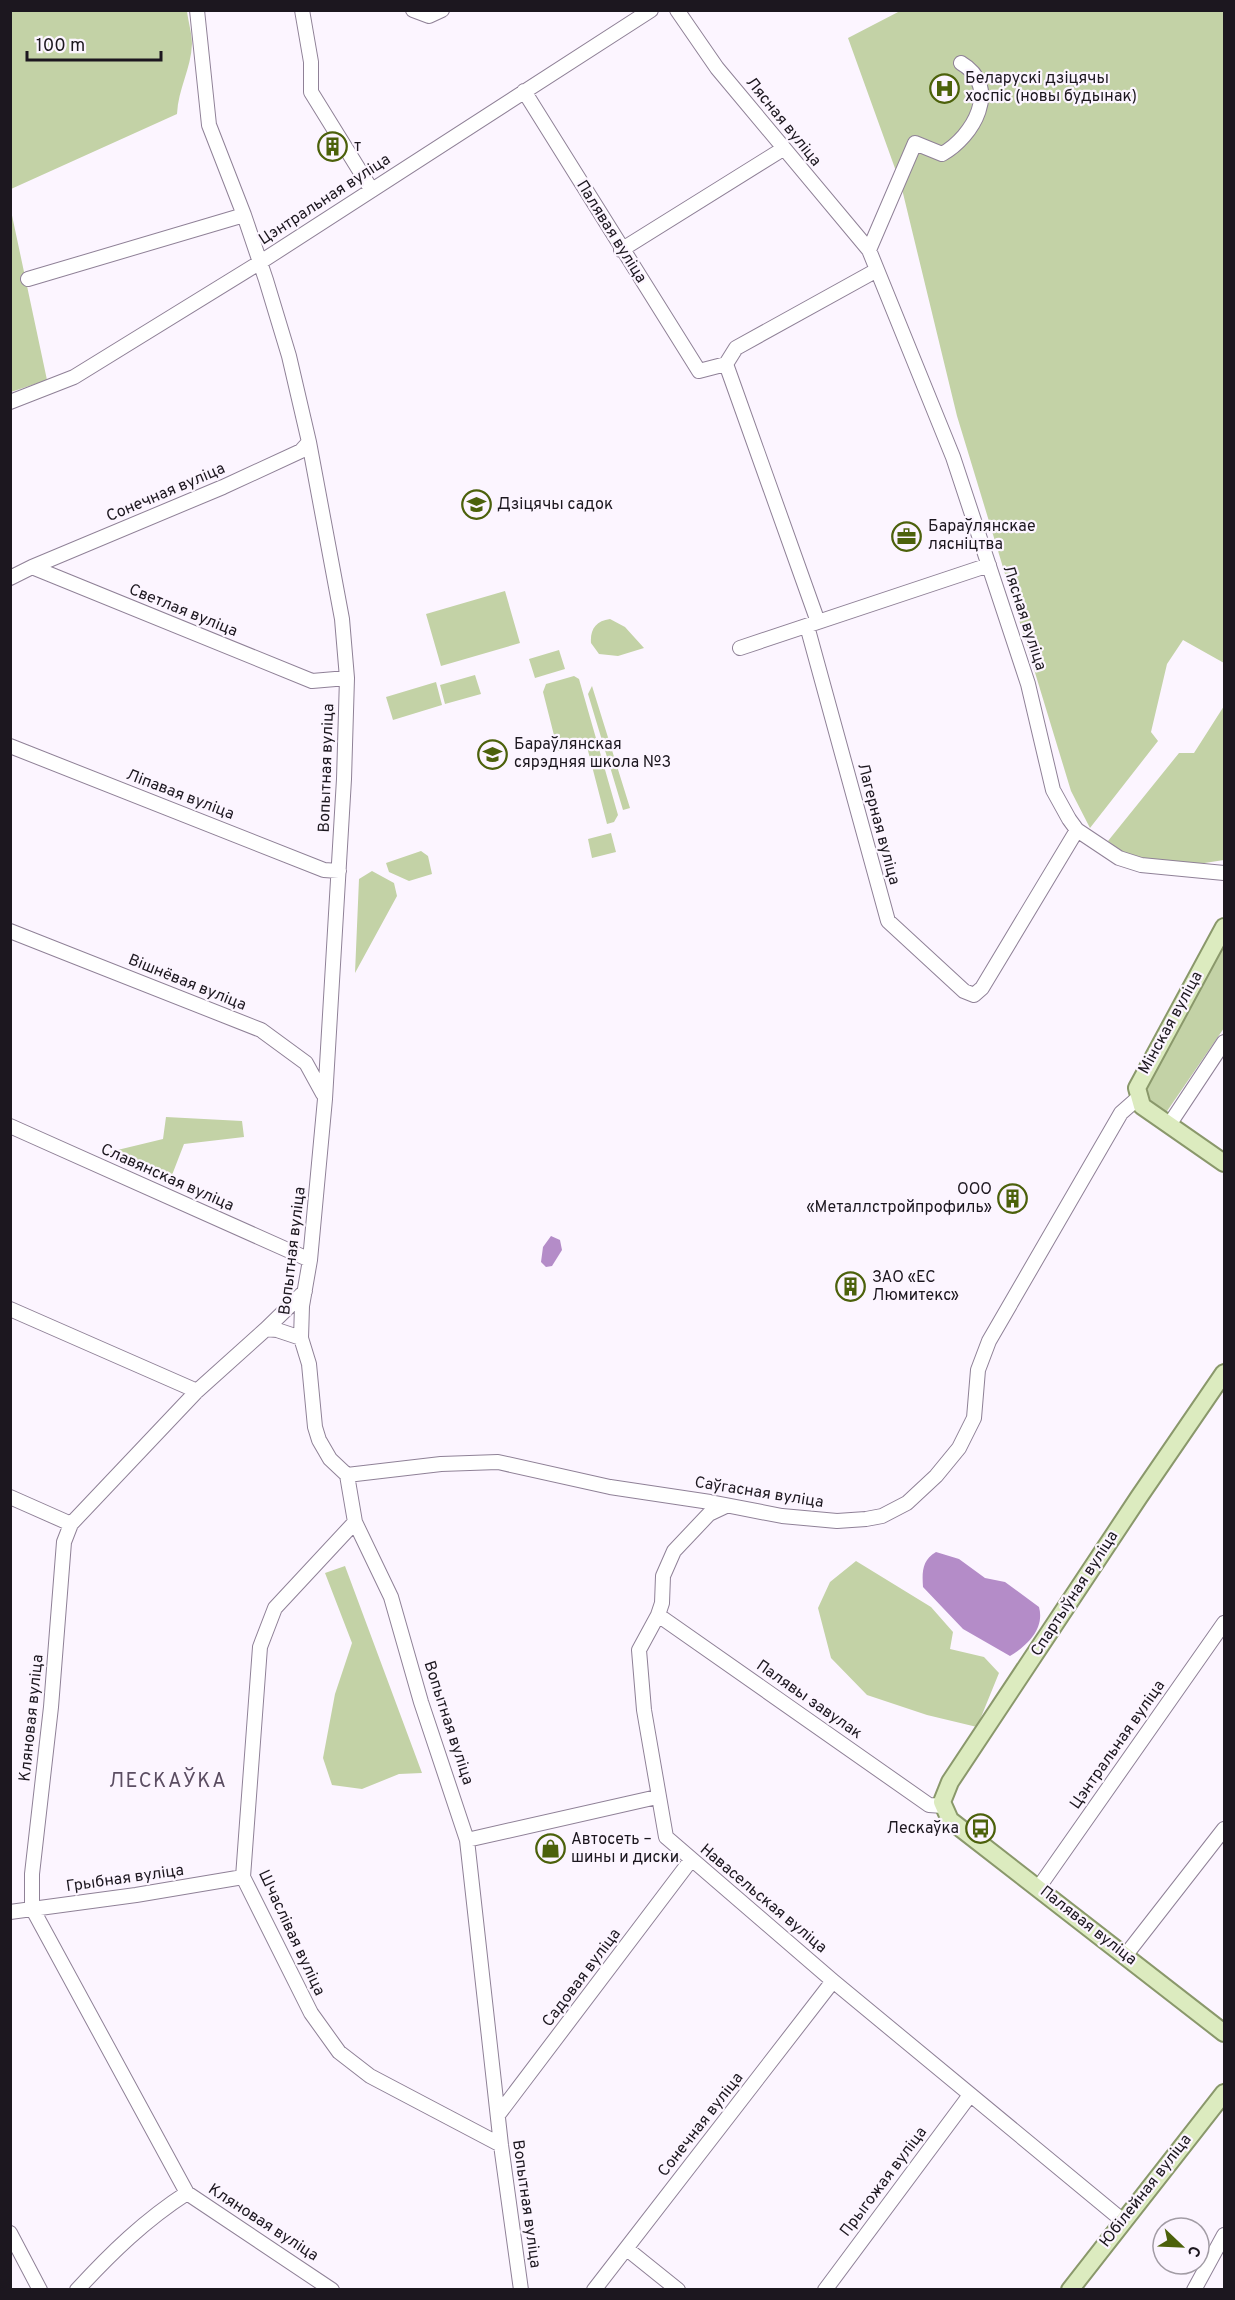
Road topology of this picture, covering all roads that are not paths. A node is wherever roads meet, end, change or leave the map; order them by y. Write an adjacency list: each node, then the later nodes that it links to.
1 (197, 10): 11 (street, Вопытная вуліца)
2 (302, 10): 10 (street)
3 (412, 10): 4 (street)
4 (442, 10)
5 (651, 10): 8 (street, Цэнтральная вуліца)
6 (677, 10): 9 (street, Лясная вуліца)
7 (961, 63): 13 (street)
8 (524, 91): 10 (street, Цэнтральная вуліца); 12 (street, Палявая вуліца)
9 (783, 149): 12 (street); 13 (street, Лясная вуліца)
10 (371, 189): 14 (street, Цэнтральная вуліца)
11 (244, 215): 14 (street, Вопытная вуліца); 16 (street)
12 (621, 250): 17 (street, Палявая вуліца)
13 (869, 250): 15 (street, Лясная вуліца)
14 (259, 263): 18 (street, Цэнтральная вуліца); 19 (street, Вопытная вуліца)
15 (877, 270): 17 (street); 20 (street, Лясная вуліца)
16 (28, 279)
17 (726, 364): 23 (street, Лагерная вуліца)
18 (10, 402)
19 (309, 442): 21 (street, Сонечная вуліца); 25 (street, Вопытная вуліца)
20 (989, 565): 23 (street); 27 (street, Лясная вуліца)
21 (32, 567): 22 (street); 25 (street, Светлая вуліца)
22 (10, 578)
23 (812, 624): 24 (street); 27 (street, Лагерная вуліца)
24 (740, 648)
25 (347, 678): 28 (street, Вопытная вуліца)
26 (10, 746): 28 (street, Ліпавая вуліца)
27 (1077, 830): 29 (street)
28 (339, 871): 34 (street, Вопытная вуліца)
29 (1224, 873)
30 (1224, 927): 33 (main road, Мінская вуліца)
31 (10, 931): 34 (street, Вішнёвая вуліца)
32 (1224, 1042): 35 (street)
33 (1137, 1093): 35 (main road); 47 (street, Саўгасная вуліца)
34 (325, 1099): 38 (street, Вопытная вуліца)
35 (1169, 1125): 37 (main road)
36 (10, 1126): 38 (street, Славянская вуліца)
37 (1224, 1163)
38 (310, 1260): 39 (street, Вопытная вуліца)
39 (306, 1291): 41 (street, Кляновая вуліца); 42 (street, Вопытная вуліца)
40 (10, 1309): 44 (street)
41 (266, 1329): 42 (street); 44 (street, Кляновая вуліца)
42 (301, 1338): 45 (street, Вопытная вуліца)
43 (1224, 1373): 53 (main road, Спартыўная вуліца)
44 (198, 1391): 49 (street, Кляновая вуліца)
45 (347, 1475): 47 (street, Саўгасная вуліца); 48 (street, Вопытная вуліца)
46 (10, 1497): 49 (street)
47 (726, 1506): 50 (street, Навасельская вуліца)
48 (355, 1522): 55 (street, Вопытная вуліца); 57 (street, Шчаслівая вуліца)
49 (71, 1524): 59 (street, Кляновая вуліца)
50 (658, 1615): 52 (street, Навасельская вуліца); 53 (street, Палявы завулак)
51 (1224, 1623): 58 (street, Цэнтральная вуліца)
52 (657, 1797): 55 (street); 56 (street, Навасельская вуліца)
53 (947, 1813): 58 (main road, Палявая вуліца)
54 (1224, 1828): 61 (street)
55 (467, 1840): 66 (street, Вопытная вуліца)
56 (691, 1860): 62 (street, Навасельская вуліца); 66 (street, Садовая вуліца)
57 (243, 1877): 59 (street, Грыбная вуліца); 67 (street, Шчаслівая вуліца)
58 (1039, 1887): 61 (main road, Палявая вуліца)
59 (32, 1908): 60 (street, Грыбная вуліца); 68 (street, Кляновая вуліца)
60 (10, 1912)
61 (1125, 1956): 63 (main road, Палявая вуліца)
62 (833, 1981): 65 (street, Навасельская вуліца); 72 (street, Сонечная вуліца)
63 (1224, 2033)
64 (1224, 2093): 69 (main road, Юбілейная вуліца)
65 (970, 2095): 69 (street, Навасельская вуліца); 79 (street, Прыгожая вуліца)
66 (498, 2115): 67 (street, Вопытная вуліца)
67 (501, 2145): 76 (street, Вопытная вуліца)
68 (187, 2193): 73 (street, Кляновая вуліца); 75 (street)
69 (1122, 2220): 80 (main road, Юбілейная вуліца)
70 (10, 2233): 74 (street)
71 (1224, 2235): 81 (street)
72 (627, 2249): 77 (street, Сонечная вуліца); 78 (street)
73 (326, 2288)
74 (40, 2289)
75 (77, 2289)
76 (521, 2289)
77 (594, 2289)
78 (678, 2289)
79 (825, 2289)
80 (1070, 2289)
81 (1194, 2289)

